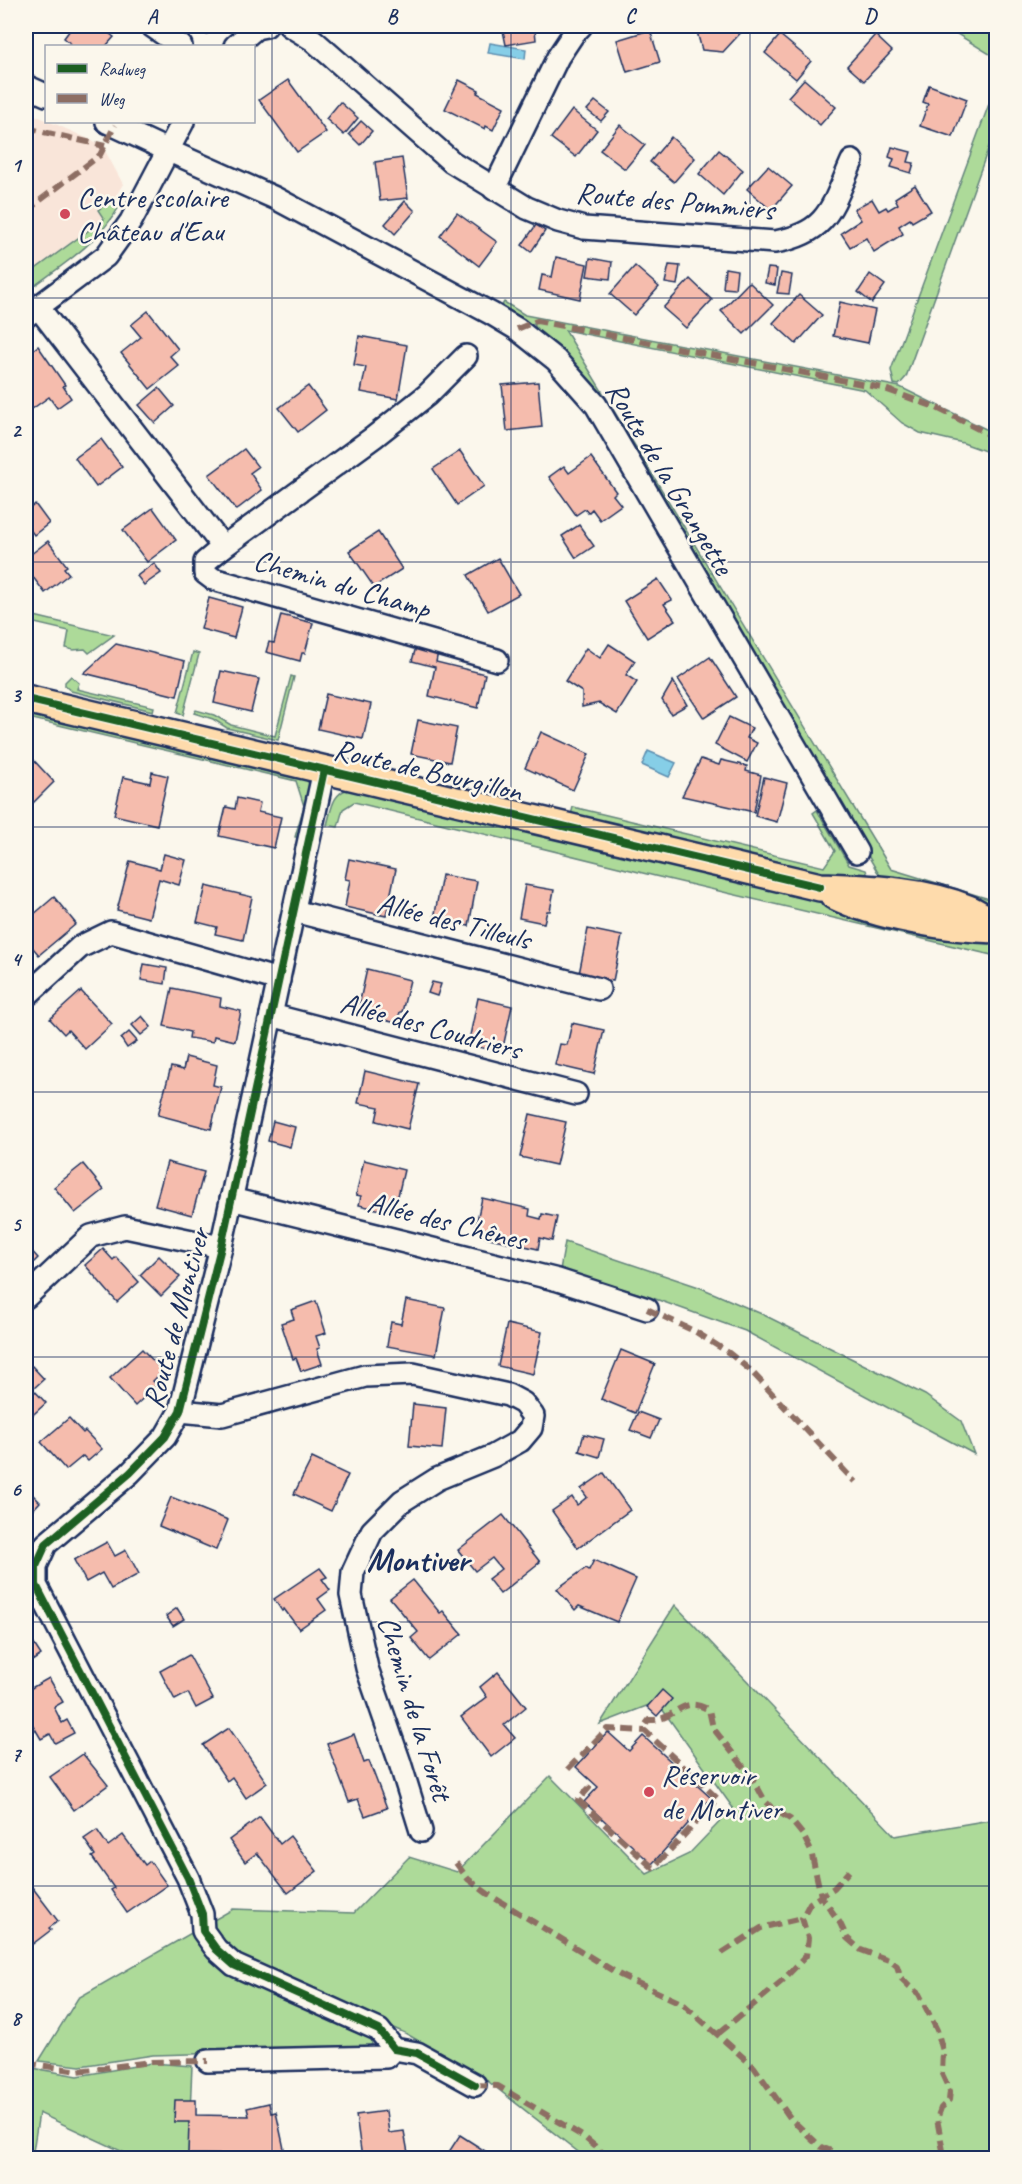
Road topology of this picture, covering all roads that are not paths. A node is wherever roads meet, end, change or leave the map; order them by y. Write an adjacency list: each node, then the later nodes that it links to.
1 (152, 26): 5 (street)
2 (266, 26): 6 (street)
3 (290, 26): 13 (street, Route des Pommiers)
4 (581, 26): 13 (street)
5 (180, 45)
6 (236, 45)
7 (26, 86): 8 (street)
8 (45, 95)
9 (109, 123): 11 (street, Route de la Grangette)
10 (182, 123): 11 (street)
11 (167, 150): 14 (street); 20 (street, Route de la Grangette)
12 (852, 161): 13 (street, Route des Pommiers)
13 (494, 189)
14 (32, 312): 16 (street, Chemin du Champ)
15 (466, 356): 16 (street, Chemin du Champ)
16 (223, 547): 17 (street, Chemin du Champ)
17 (497, 660)
18 (26, 699): 19 (main road, Route de Bourgillon)
19 (324, 770): 21 (street, Route de Montiver); 22 (main road, Route de Bourgillon)
20 (857, 852)
21 (294, 911): 23 (street, Route de Montiver); 24 (street, Allée des Tilleuls)
22 (996, 927)
23 (279, 980): 25 (street); 26 (street, Route de Montiver)
24 (599, 989)
25 (26, 996)
26 (272, 1015): 27 (street, Allée des Coudriers); 28 (street, Route de Montiver)
27 (576, 1094)
28 (231, 1198): 29 (street, Route de Montiver); 31 (street, Allée des Chênes)
29 (221, 1247): 30 (street); 32 (street, Route de Montiver)
30 (26, 1297)
31 (647, 1309)
32 (180, 1411): 33 (street, Chemin de la Forêt); 34 (street, Route de Montiver)
33 (421, 1831)
34 (394, 2049): 35 (street); 36 (street)
35 (208, 2061)
36 (475, 2085)

